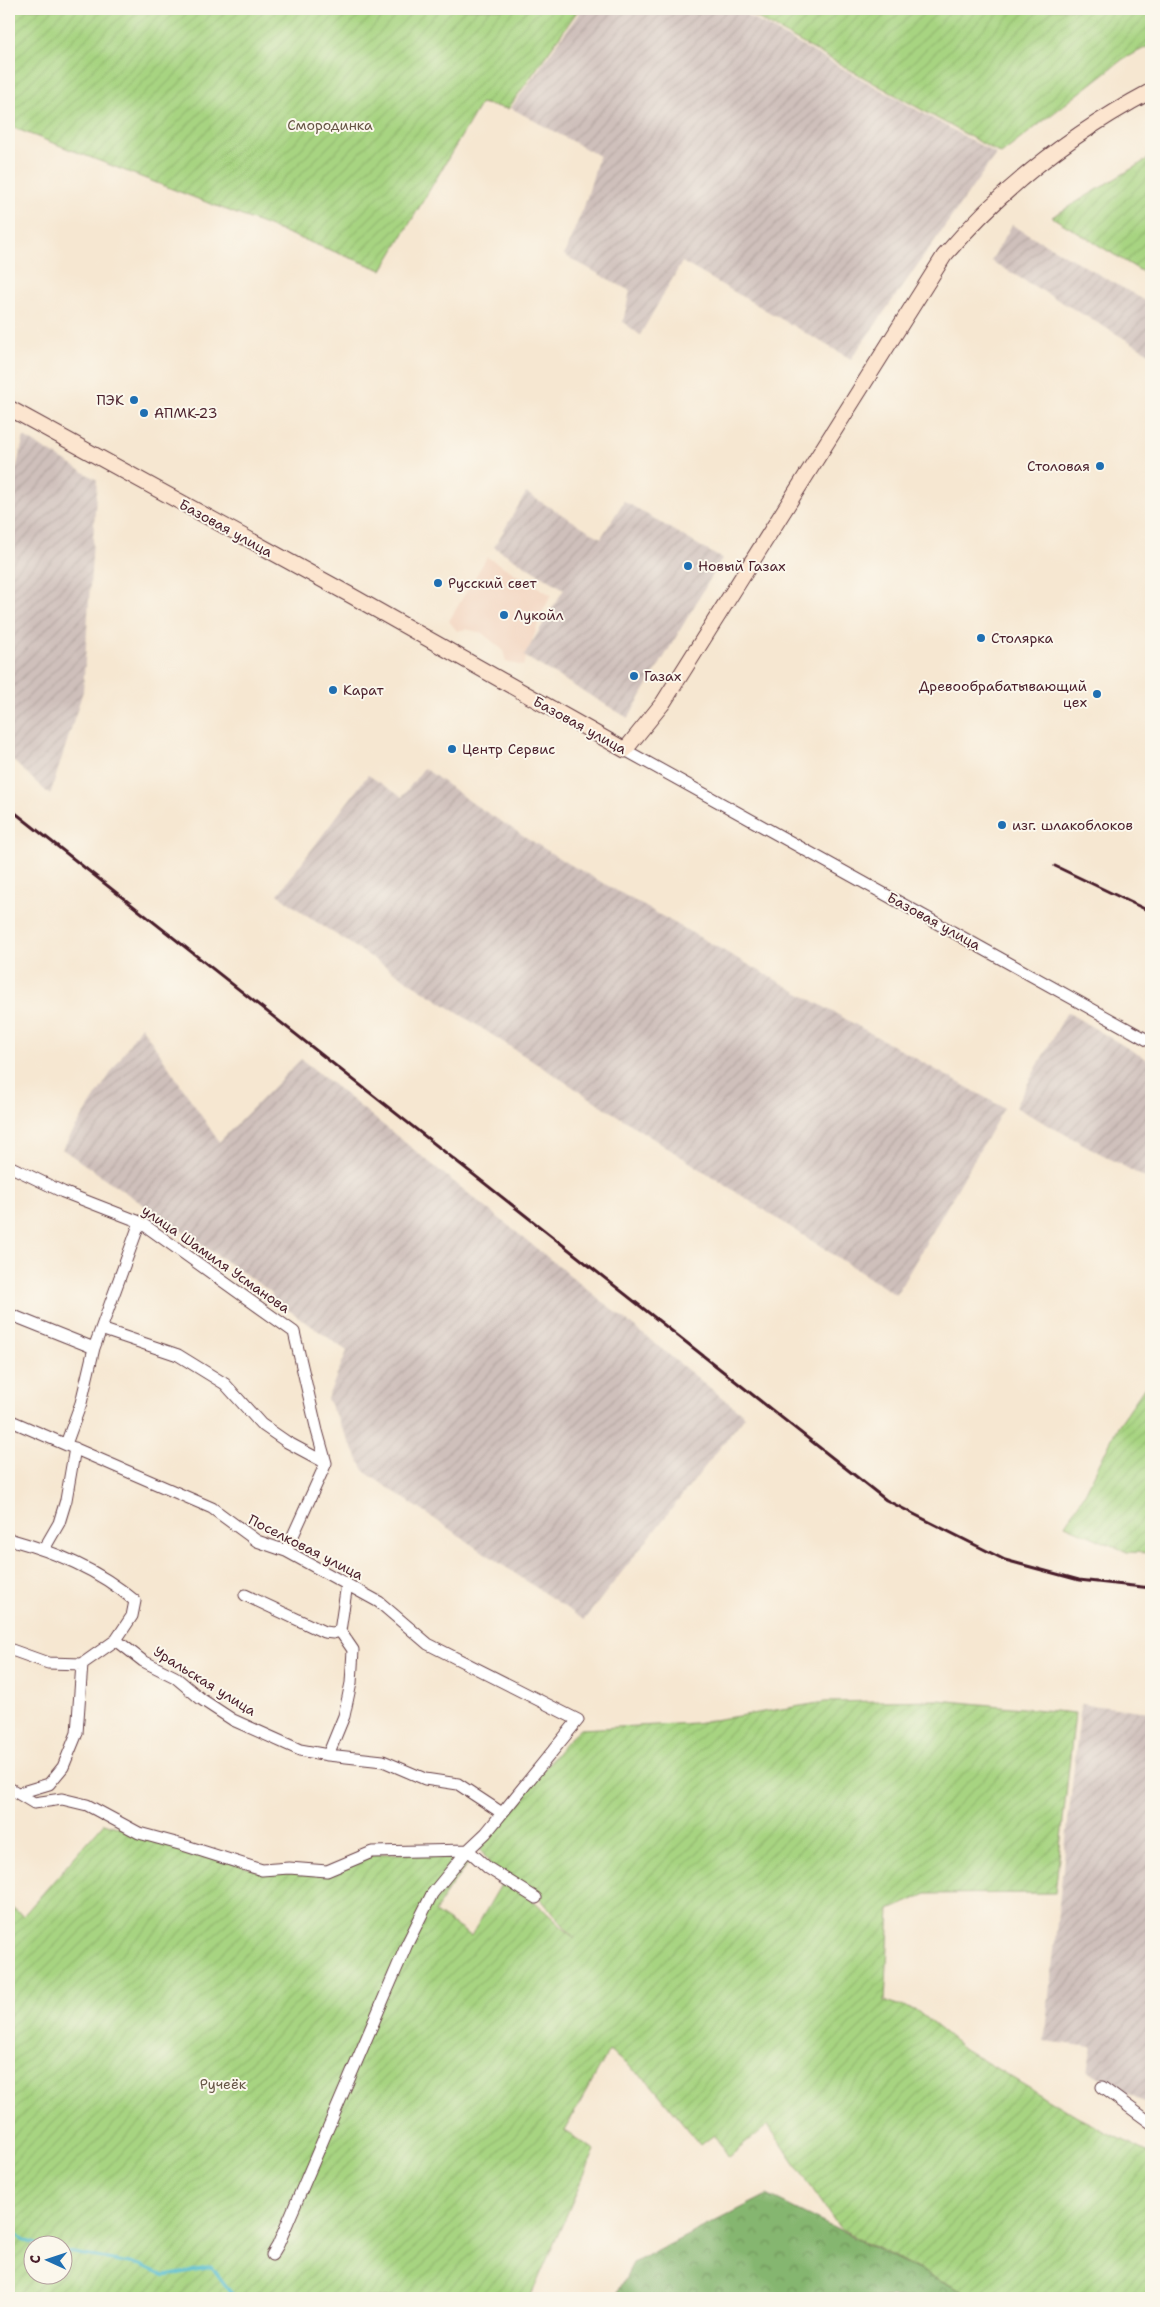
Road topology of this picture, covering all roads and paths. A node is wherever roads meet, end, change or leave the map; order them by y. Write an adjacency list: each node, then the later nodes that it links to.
1 (1151, 91): 3 (main road)
2 (9, 408): 3 (main road, Базовая улица)
3 (625, 750): 4 (street, Базовая улица)
4 (1151, 1042)
5 (9, 1166): 6 (street, улица Шамиля Усманова)
6 (140, 1222): 8 (street); 12 (street, улица Шамиля Усманова)
7 (9, 1314): 9 (street)
8 (101, 1329): 9 (street); 12 (street)
9 (94, 1348): 11 (street)
10 (9, 1420): 11 (street, Поселковая улица)
11 (71, 1446): 14 (street); 15 (street, Поселковая улица)
12 (326, 1463): 15 (street)
13 (9, 1540): 14 (street)
14 (44, 1549): 19 (street)
15 (286, 1552): 16 (street, Поселковая улица)
16 (347, 1584): 18 (street); 24 (street, Поселковая улица)
17 (245, 1596): 18 (street)
18 (340, 1630): 22 (street)
19 (116, 1640): 21 (street); 22 (street, Уральская улица)
20 (9, 1649): 21 (street)
21 (82, 1664): 23 (street)
22 (328, 1756): 24 (street, Уральская улица)
23 (14, 1791): 25 (street)
24 (502, 1813): 25 (street)
25 (468, 1850): 26 (street); 29 (street)
26 (536, 1898)
27 (1102, 2086): 28 (street)
28 (1151, 2123)
29 (272, 2255)

